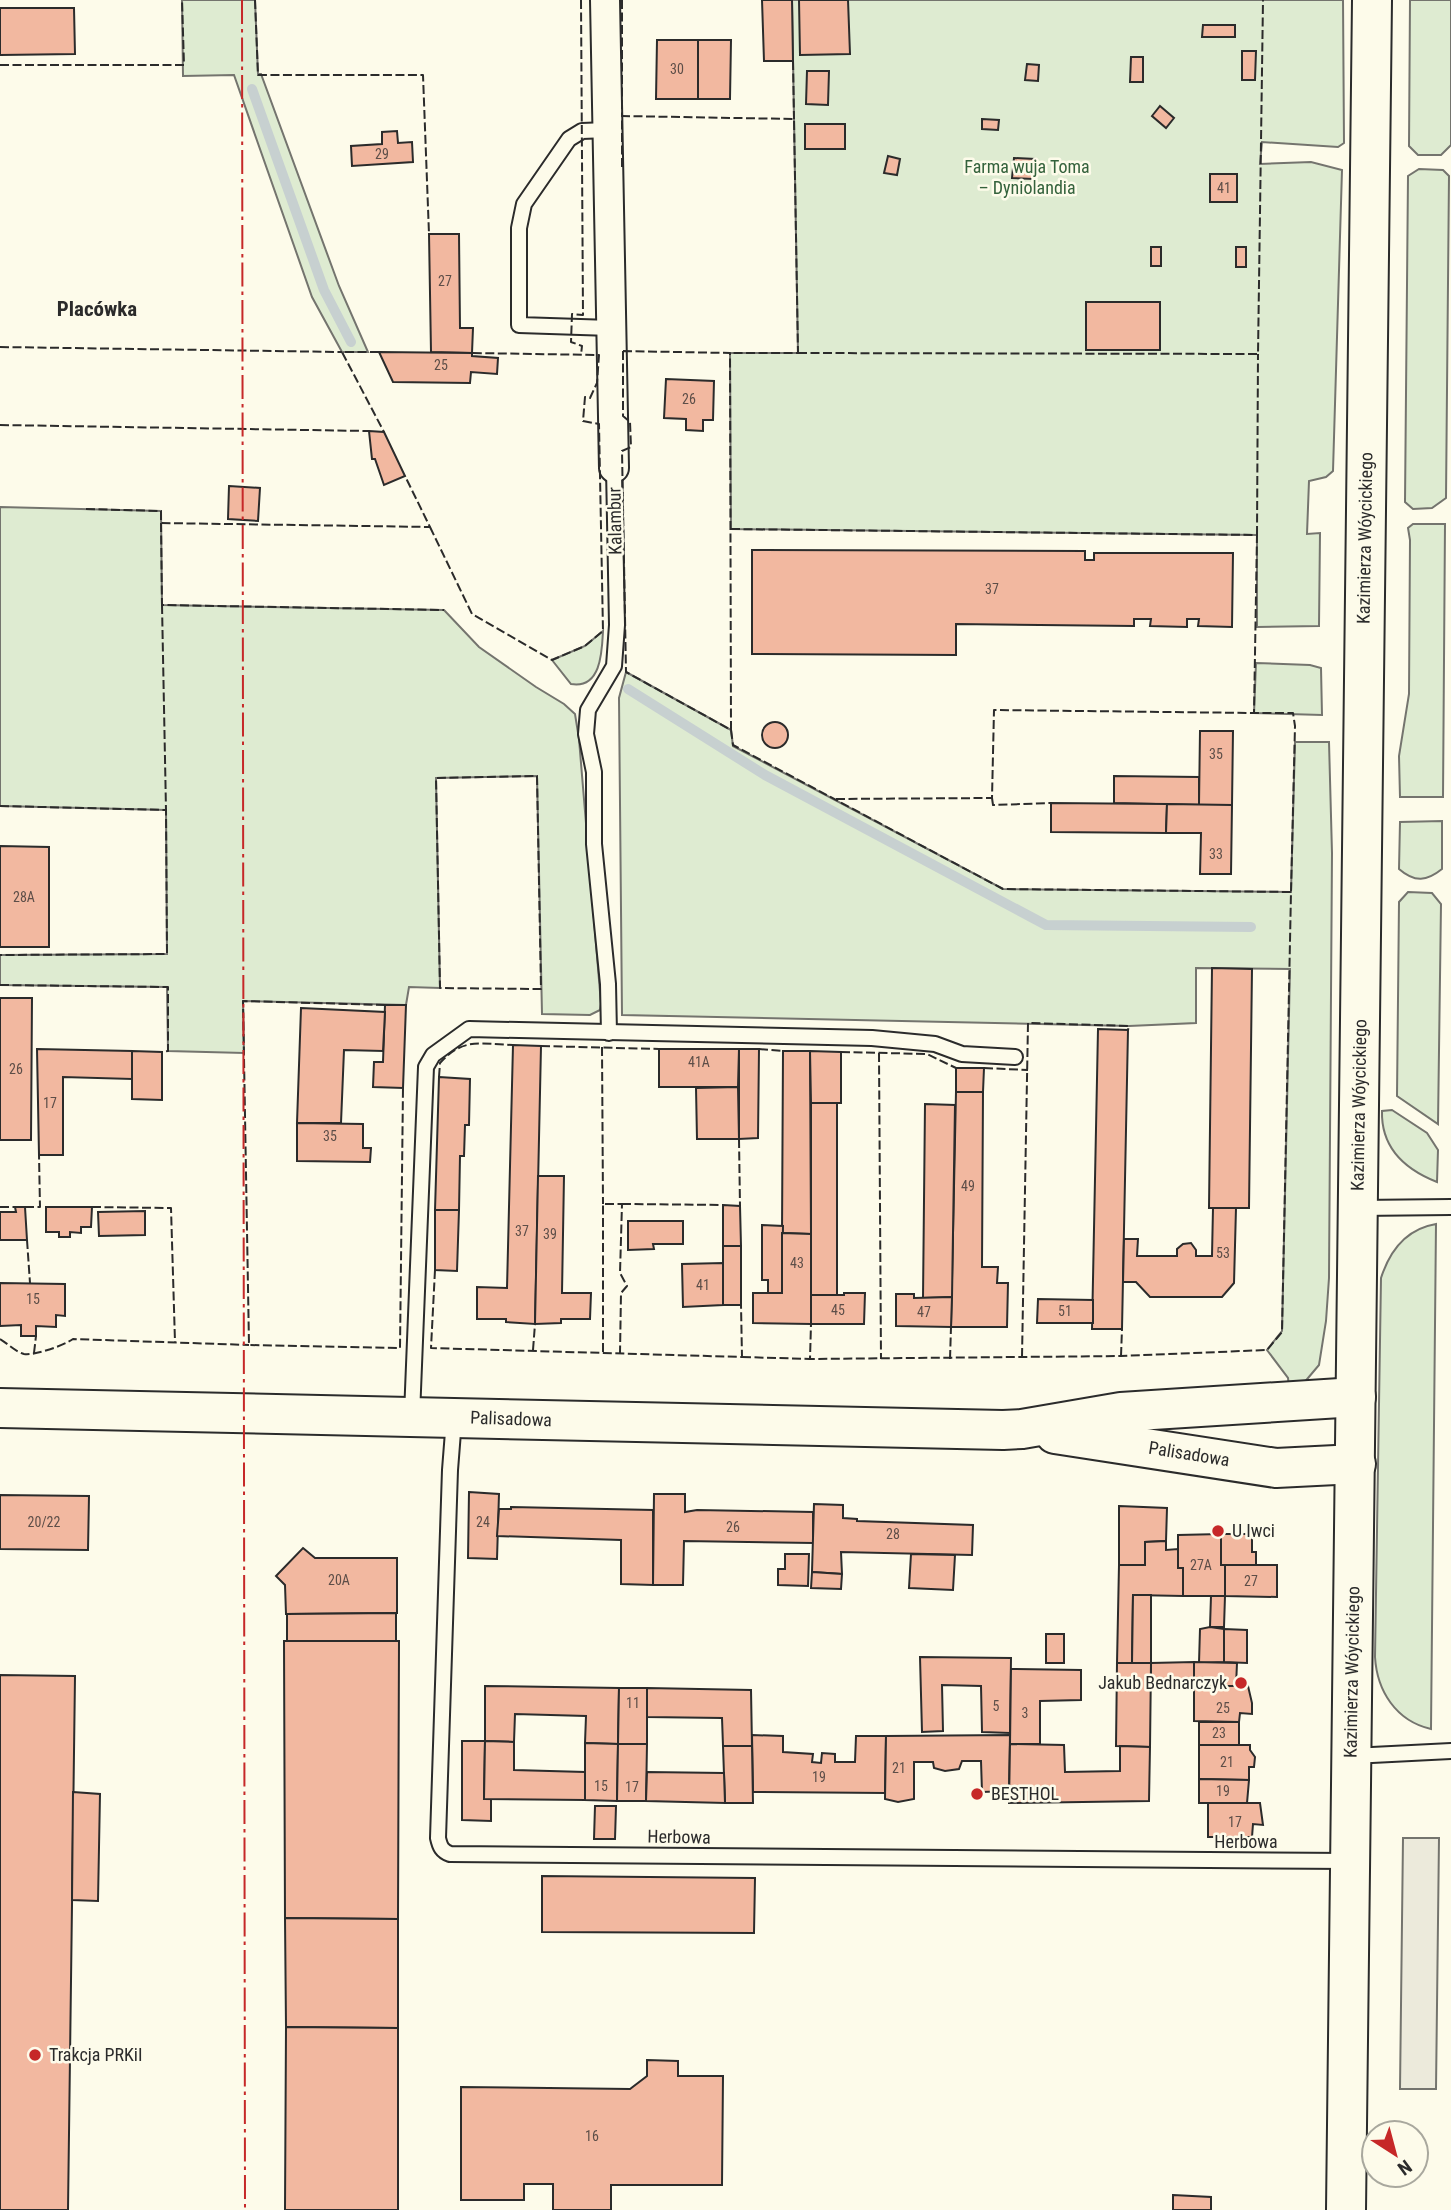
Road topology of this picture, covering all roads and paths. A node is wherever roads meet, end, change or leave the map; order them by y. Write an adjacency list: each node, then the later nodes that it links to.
1 (605, 0): 3 (street, Kalambur)
2 (1372, 0): 9 (street, Kazimierza Wóycickiego)
3 (607, 131): 4 (street, Kalambur); 4 (lane)
4 (611, 328): 5 (street, Kalambur)
5 (614, 468): 6 (lane, Kalambur)
6 (609, 1033): 7 (lane); 12 (lane)
7 (1015, 1056)
8 (1451, 1207): 9 (lane)
9 (1358, 1208): 10 (street, Kazimierza Wóycickiego)
10 (1356, 1397): 14 (street, Palisadowa); 15 (street, Kazimierza Wóycickiego)
11 (0, 1408): 12 (street, Palisadowa)
12 (412, 1416): 13 (street, Palisadowa)
13 (454, 1417): 14 (street, Palisadowa); 18 (lane, Herbowa)
14 (1022, 1429): 15 (street, Palisadowa)
15 (1356, 1464): 17 (street, Kazimierza Wóycickiego)
16 (1451, 1751): 17 (lane)
17 (1351, 1756): 18 (street, Kazimierza Wóycickiego)
18 (1350, 1861): 19 (street, Kazimierza Wóycickiego)
19 (1346, 2210)

